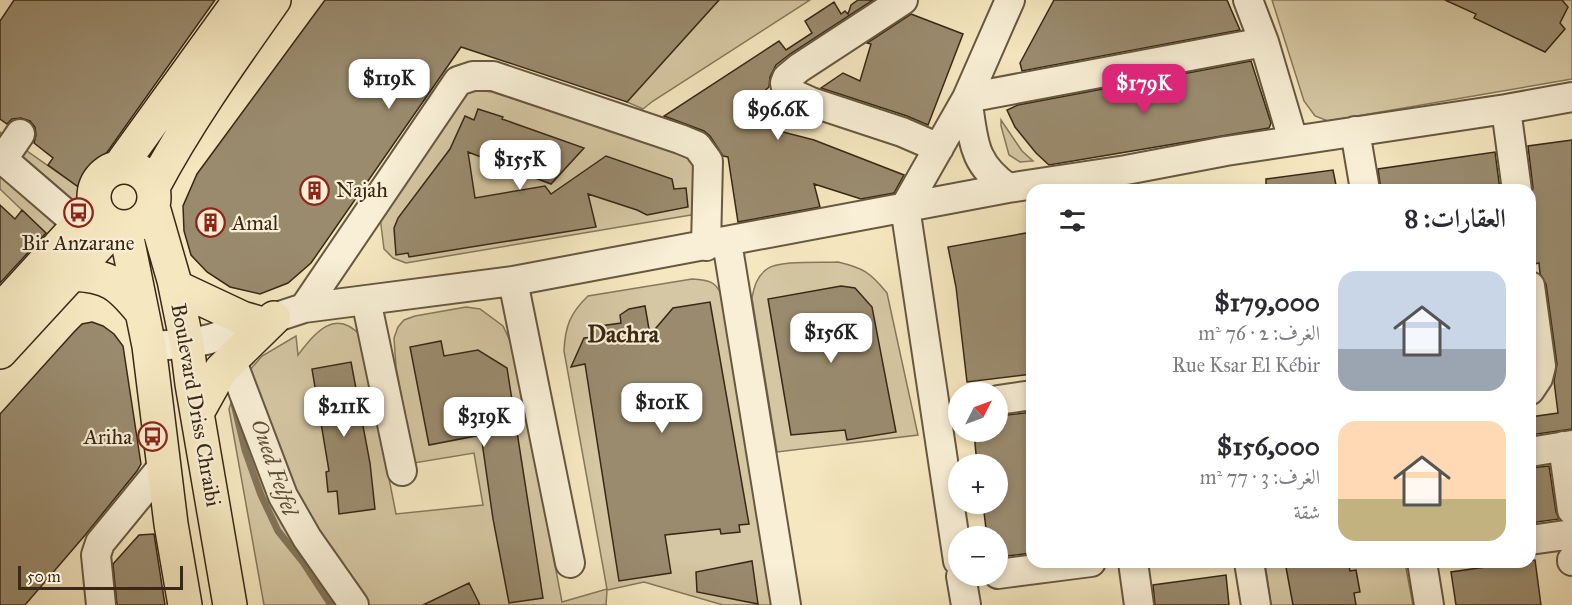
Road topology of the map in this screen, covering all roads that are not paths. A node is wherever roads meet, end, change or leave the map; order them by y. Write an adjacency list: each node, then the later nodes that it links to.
1 (240, 0): 15 (main road)
2 (274, 0): 22 (main road)
3 (903, 0): 13 (street)
4 (1248, 0): 6 (street)
5 (1001, 2): 8 (street)
6 (1264, 42): 8 (street); 12 (street)
7 (1572, 97): 9 (street)
8 (967, 98): 13 (street); 21 (street)
9 (1506, 109): 10 (street); 19 (street)
10 (1355, 131): 12 (street); 18 (street)
11 (20, 134): 14 (street)
12 (1293, 140): 16 (street)
13 (939, 148): 23 (street)
14 (1, 158): 24 (street)
15 (120, 166): 22 (main road); 24 (main road)
16 (1128, 180): 17 (street)
17 (1068, 184)
18 (1364, 184)
19 (1516, 184)
20 (1026, 187): 21 (street)
21 (1008, 188): 23 (street)
22 (153, 197): 24 (main road); 28 (main road, Boulevard Driss Chraibi)
23 (905, 207): 25 (street); 42 (street)
24 (104, 221): 26 (main road); 31 (main road); 32 (main road, Boulevard Driss Chraibi)
25 (716, 244): 27 (street); 30 (street); 62 (street)
26 (73, 274): 32 (main road); 37 (main road)
27 (513, 281): 29 (street); 52 (street)
28 (176, 287): 33 (main road); 35 (main road, Boulevard Driss Chraibi)
29 (366, 300): 30 (street); 47 (street)
30 (304, 308): 33 (street)
31 (0, 311)
32 (141, 311): 36 (main road, Boulevard Driss Chraibi)
33 (266, 320): 35 (street); 38 (main road)
34 (1536, 330): 39 (street)
35 (187, 344): 36 (street); 43 (main road, Boulevard Driss Chraibi)
36 (149, 346): 46 (main road, Boulevard Driss Chraibi)
37 (0, 352)
38 (231, 359): 43 (main road); 61 (street)
39 (1536, 381)
40 (1026, 396): 41 (street)
41 (1008, 399)
42 (947, 407): 49 (street)
43 (197, 413): 60 (main road, Boulevard Driss Chraibi)
44 (1568, 446): 45 (street); 48 (street)
45 (1536, 451)
46 (164, 465): 58 (street); 59 (main road, Boulevard Driss Chraibi)
47 (402, 471)
48 (1572, 510)
49 (959, 526)
50 (1572, 534): 51 (street)
51 (1536, 539)
52 (570, 563)
53 (1044, 568): 57 (street)
54 (1134, 568): 63 (street)
55 (1250, 568): 64 (street)
56 (1423, 568): 65 (street)
57 (1008, 573)
58 (101, 605)
59 (185, 605)
60 (230, 605)
61 (354, 605)
62 (786, 605)
63 (1139, 605)
64 (1256, 605)
65 (1429, 605)

